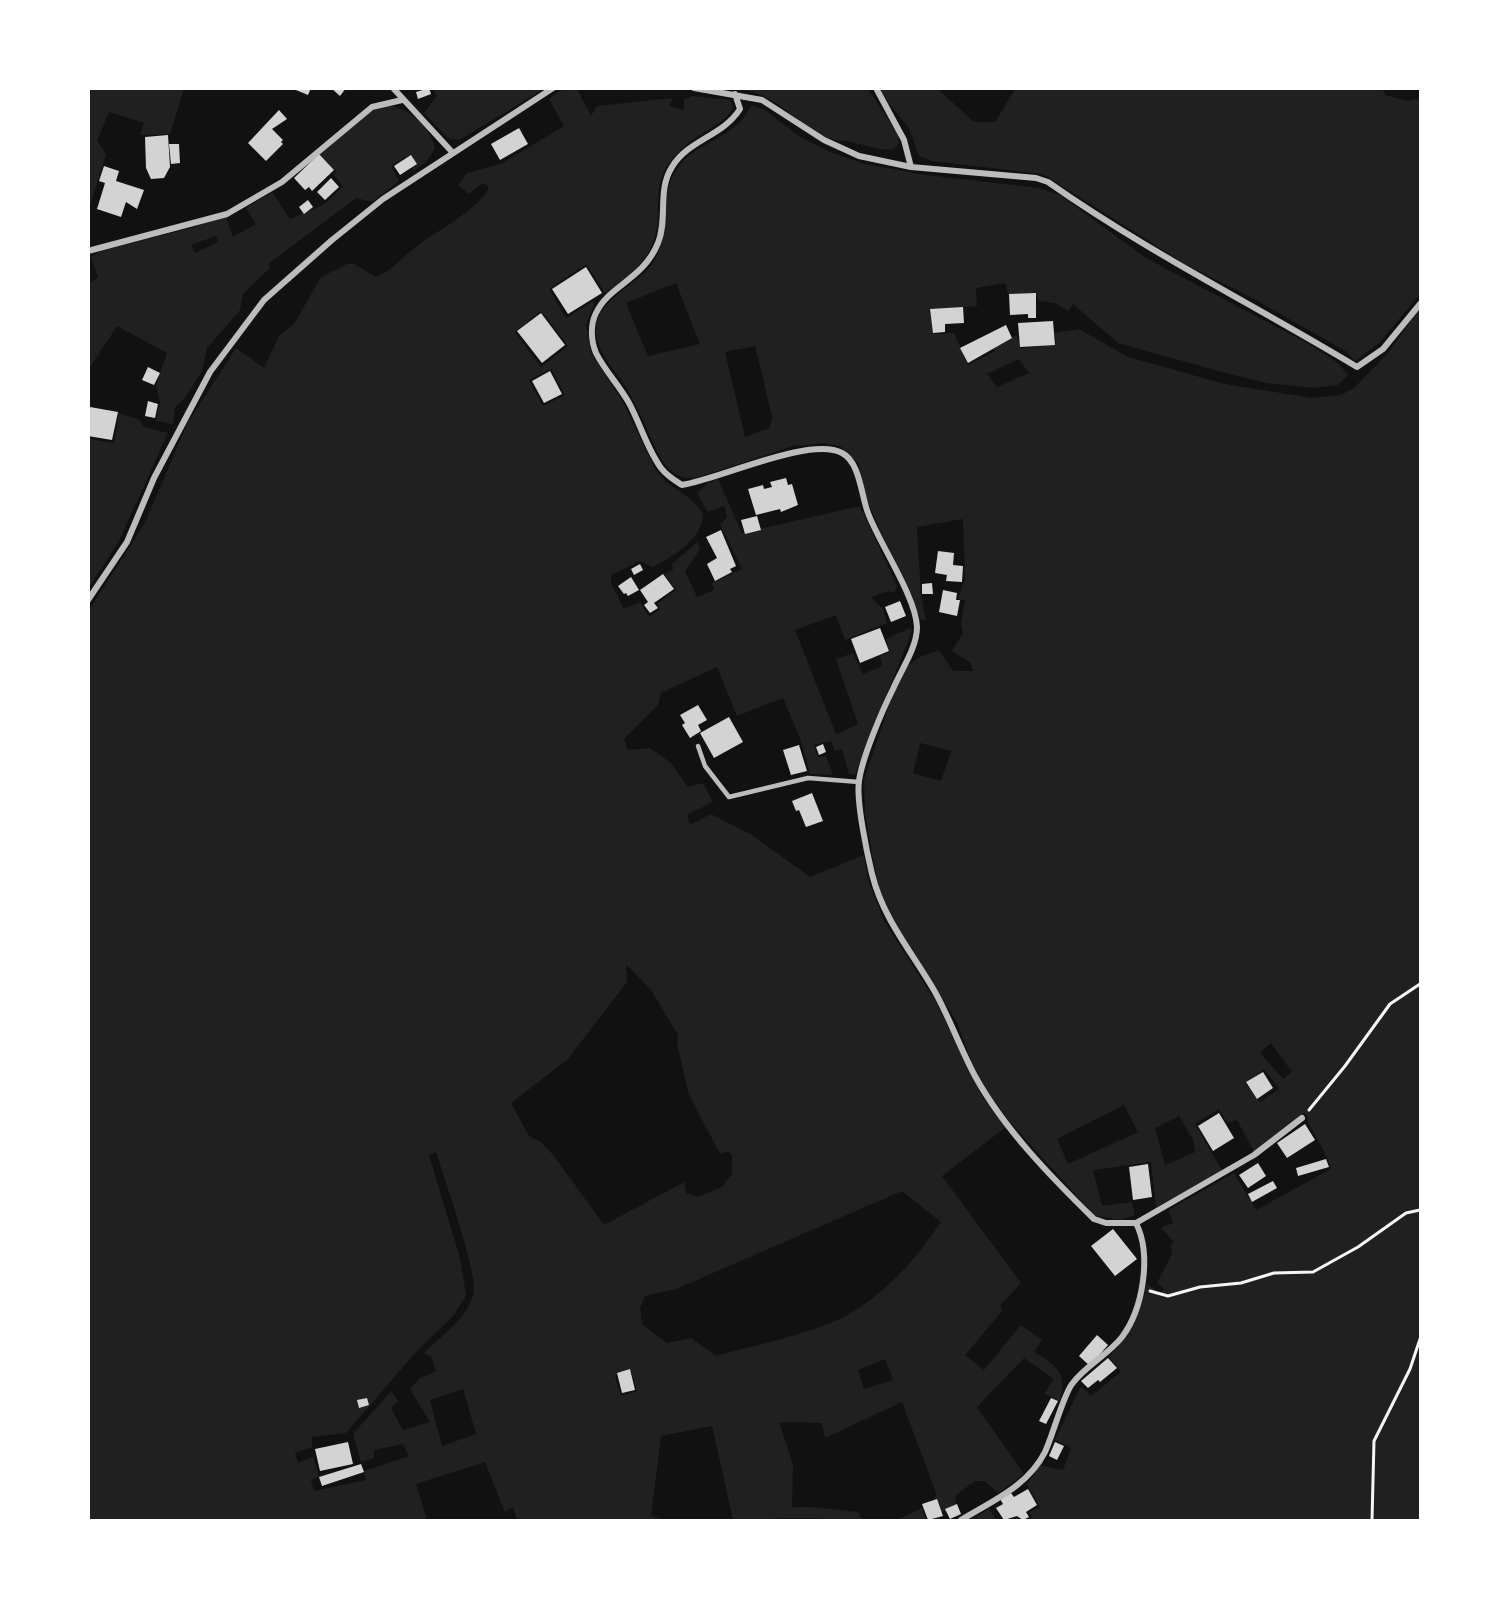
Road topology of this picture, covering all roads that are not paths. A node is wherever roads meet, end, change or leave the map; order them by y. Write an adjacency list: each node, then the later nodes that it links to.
1 (393, 88): 6 (street)
2 (553, 88): 7 (street)
3 (694, 88): 5 (street)
4 (876, 88): 8 (street)
5 (735, 94): 8 (street); 13 (street)
6 (402, 100): 7 (street); 9 (street)
7 (453, 153): 11 (street)
8 (911, 167): 10 (street)
9 (88, 251)
10 (1420, 304)
11 (88, 600)
12 (698, 746): 13 (lane)
13 (859, 782): 15 (street)
14 (1302, 1118): 15 (street)
15 (1136, 1224): 16 (street)
16 (962, 1521)

